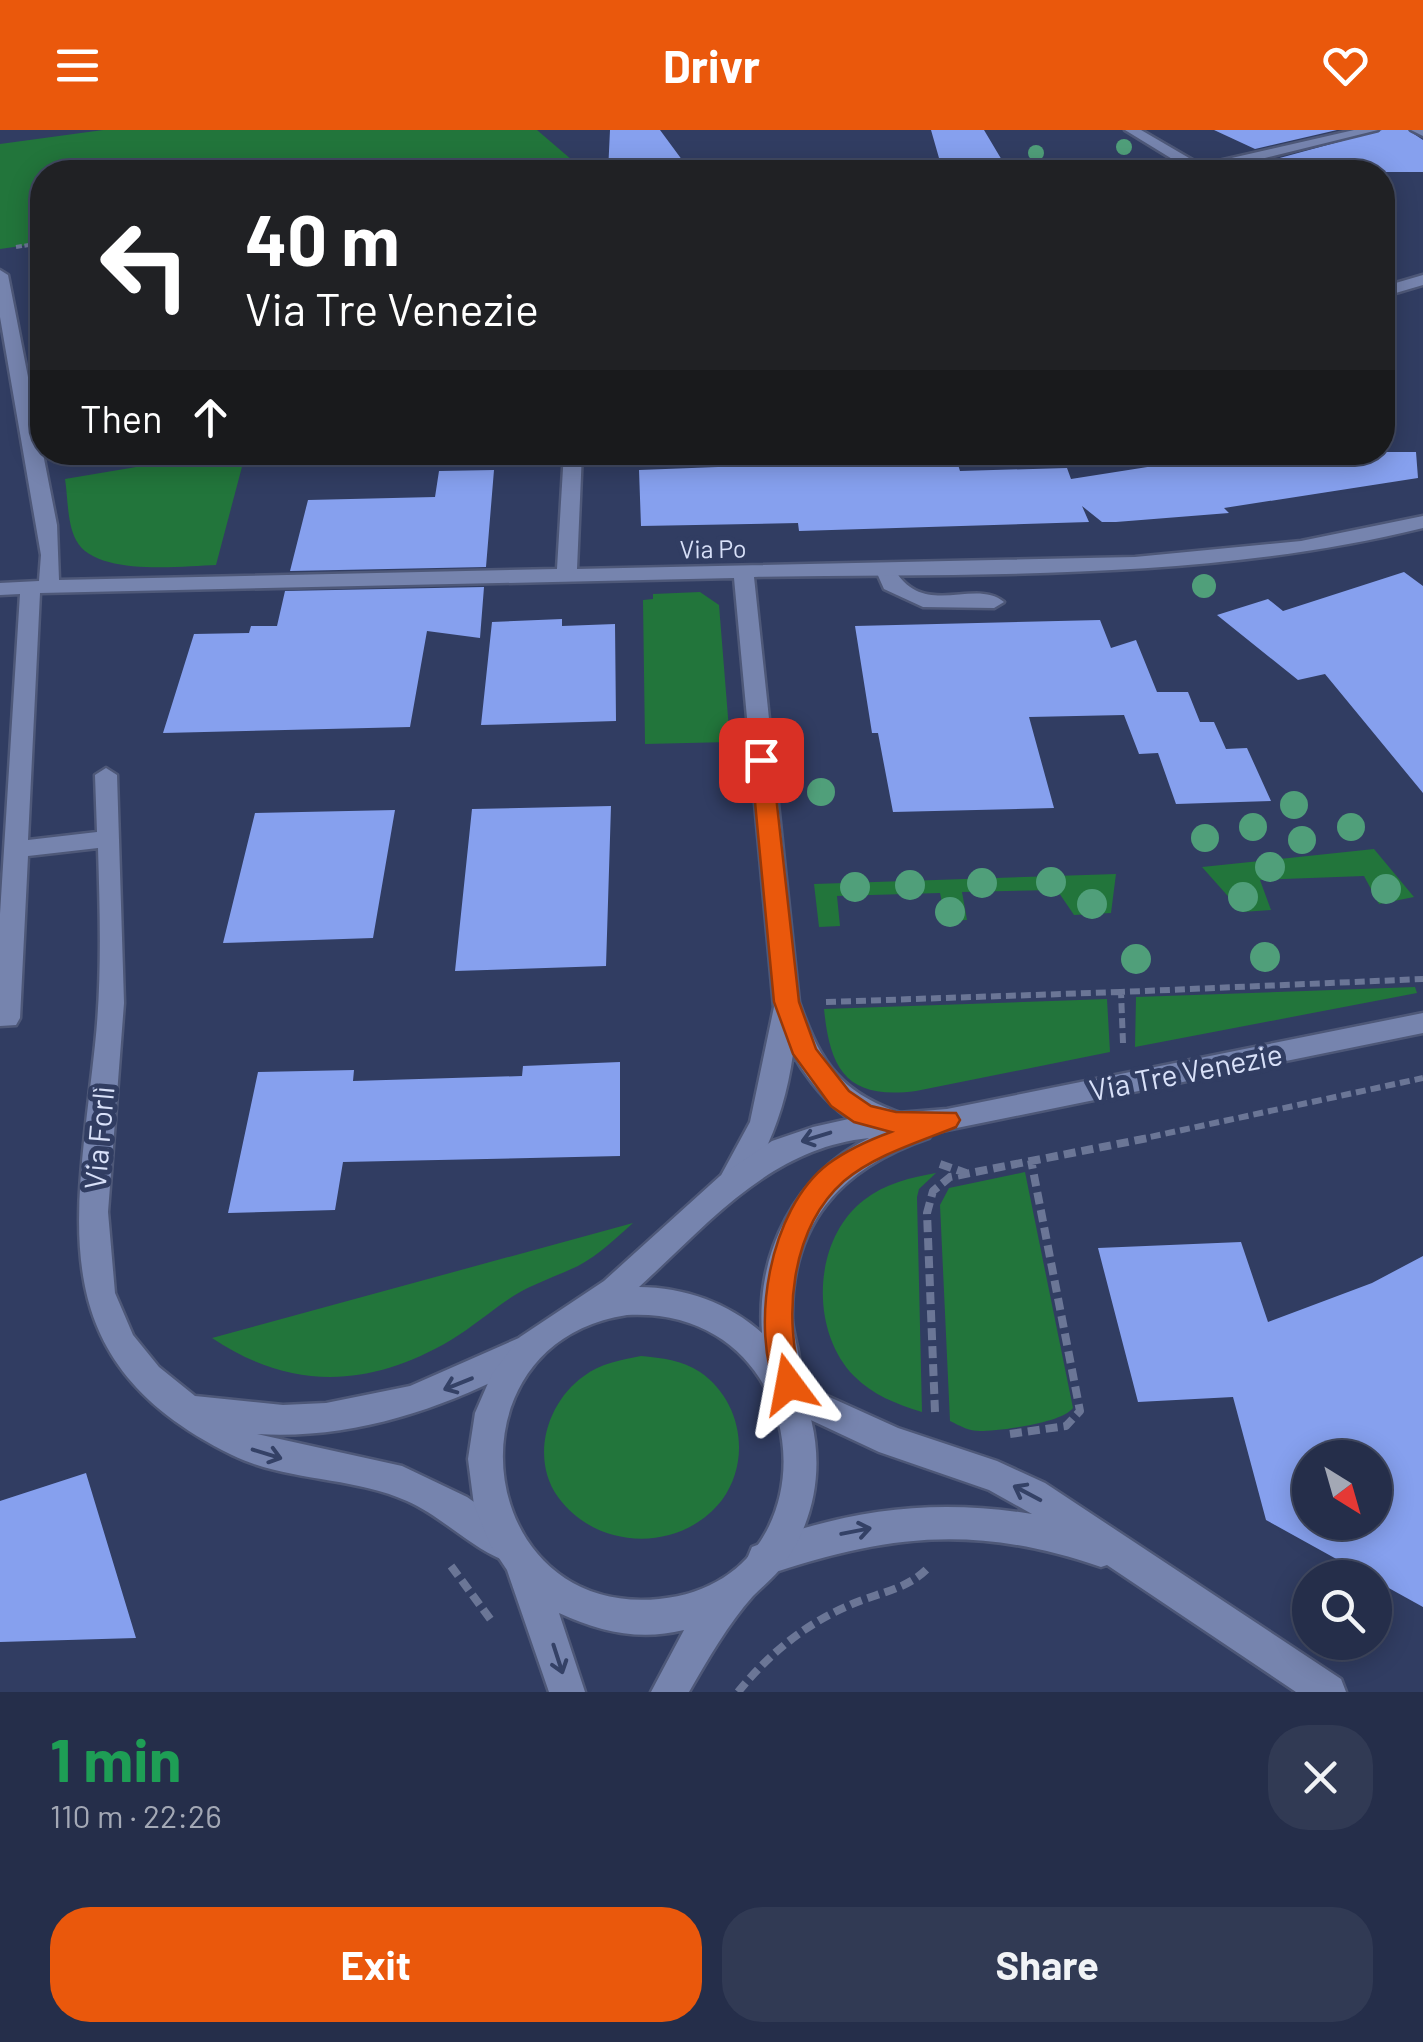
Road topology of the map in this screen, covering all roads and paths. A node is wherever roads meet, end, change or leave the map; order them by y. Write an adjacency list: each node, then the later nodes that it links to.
1 (1132, 130): 3 (street)
2 (1371, 130): 4 (street)
3 (1176, 160)
4 (1245, 160)
5 (0, 275): 8 (street)
6 (1423, 280): 7 (street)
7 (1395, 288)
8 (30, 435)
9 (36, 465): 15 (street)
10 (572, 465): 14 (street)
11 (1423, 522): 12 (street, Via Po)
12 (886, 570): 13 (street, Via Po); 17 (street)
13 (744, 574): 14 (street, Via Po); 23 (street)
14 (567, 575): 15 (street, Via Po)
15 (40, 586): 16 (street, Via Po); 20 (street)
16 (0, 590)
17 (994, 602)
18 (106, 775): 19 (street, Via Forlì)
19 (110, 838): 20 (street); 35 (street, Via Forlì)
20 (16, 849): 24 (street)
21 (1423, 979): 22 (path)
22 (1121, 992): 23 (path); 27 (path)
23 (786, 1002): 29 (street); 32 (street)
24 (8, 1018)
25 (1423, 1023): 27 (street, Via Tre Venezie)
26 (1423, 1078): 30 (path)
27 (1139, 1083): 28 (street, Via Tre Venezie); 30 (path)
28 (947, 1120): 29 (street, Via Tre Venezie); 34 (street, Via Tre Venezie)
29 (896, 1123): 32 (street, Via Tre Venezie, one-way to 32)
30 (1165, 1133): 31 (path)
31 (1031, 1160): 36 (path); 37 (path)
32 (730, 1185): 33 (street, Via Tre Venezie)
33 (556, 1332): 34 (street); 35 (street, Via Forlì, one-way to 35); 39 (street)
34 (792, 1390): 37 (street); 41 (street)
35 (183, 1406): 39 (street, Via Forlì, one-way to 39)
36 (991, 1437)
37 (931, 1456): 40 (street, one-way to 37)
38 (930, 1524): 40 (street); 41 (street, one-way to 38); 44 (path)
39 (511, 1553): 41 (street); 42 (street, one-way to 42)
40 (1138, 1565): 45 (street)
41 (756, 1566): 43 (street)
42 (567, 1692)
43 (669, 1692)
44 (738, 1692)
45 (1328, 1692)

